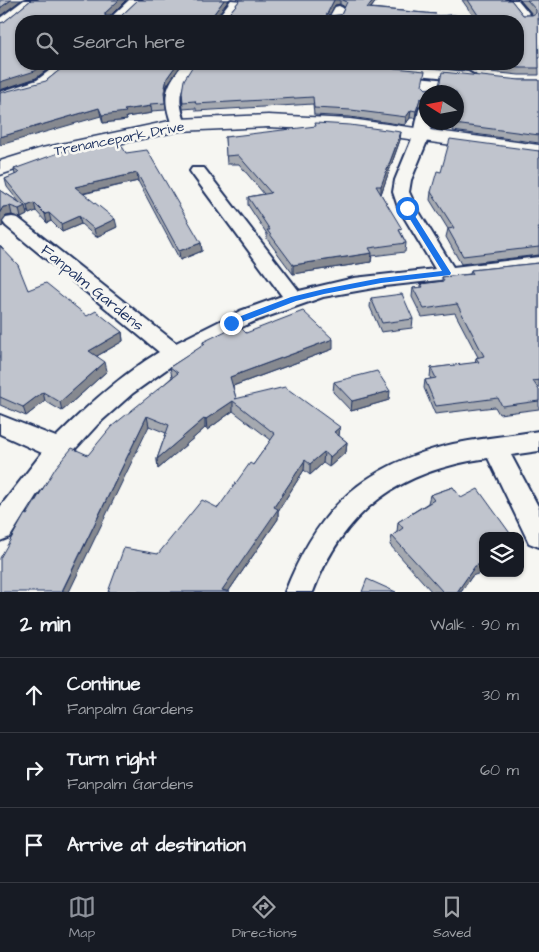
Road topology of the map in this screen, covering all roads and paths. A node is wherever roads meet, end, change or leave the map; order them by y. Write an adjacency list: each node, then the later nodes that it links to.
1 (31, 0): 10 (street)
2 (136, 0): 6 (street)
3 (512, 0): 9 (street)
4 (236, 1): 7 (street)
5 (339, 9): 8 (street)
6 (120, 15)
7 (226, 15)
8 (336, 15)
9 (527, 18)
10 (0, 24)
11 (58, 70): 16 (street)
12 (186, 70): 17 (street)
13 (399, 70): 14 (street)
14 (433, 74): 15 (street)
15 (481, 77)
16 (0, 96)
17 (179, 125): 19 (street, Trenancepark Drive); 21 (street, Trenancepark Drive)
18 (423, 130): 19 (street)
19 (422, 134): 20 (street, Trenancepark Drive); 25 (street)
20 (539, 151)
21 (0, 168)
22 (198, 171): 26 (street)
23 (12, 222): 27 (street, Fanpalm Gardens)
24 (539, 263): 25 (street)
25 (447, 273): 26 (street)
26 (294, 298): 27 (street)
27 (173, 352): 31 (street)
28 (0, 424): 31 (street)
29 (539, 442): 30 (street)
30 (495, 448): 33 (street); 34 (street)
31 (58, 450): 32 (street)
32 (0, 529)
33 (539, 534)
34 (299, 592)

